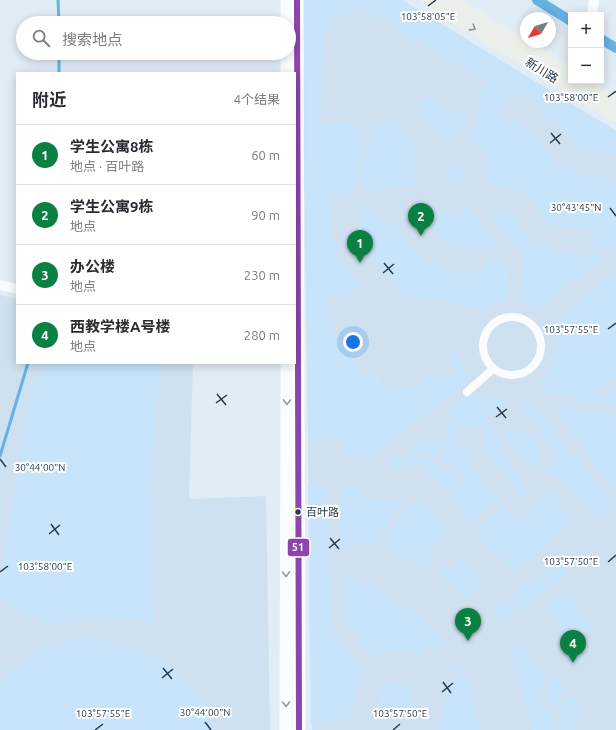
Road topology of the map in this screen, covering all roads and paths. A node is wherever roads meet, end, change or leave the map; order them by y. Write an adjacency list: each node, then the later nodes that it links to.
1 (287, 0): 7 (street)
2 (297, 0): 16 (street)
3 (428, 0): 11 (main road, 新川路, one-way to 11)
4 (448, 0): 10 (main road, 新川路)
5 (594, 0): 6 (street)
6 (592, 12)
7 (287, 16)
8 (287, 60): 9 (street)
9 (287, 72)
10 (568, 73)
11 (580, 85): 12 (main road, 新川路); 13 (main road, 新川路)
12 (616, 103)
13 (616, 115)
14 (0, 285): 15 (street)
15 (16, 289)
16 (297, 349): 21 (street)
17 (288, 364): 20 (street, one-way to 20)
18 (493, 369): 18 (street); 19 (street)
19 (467, 392)
20 (286, 730)
21 (300, 730)

